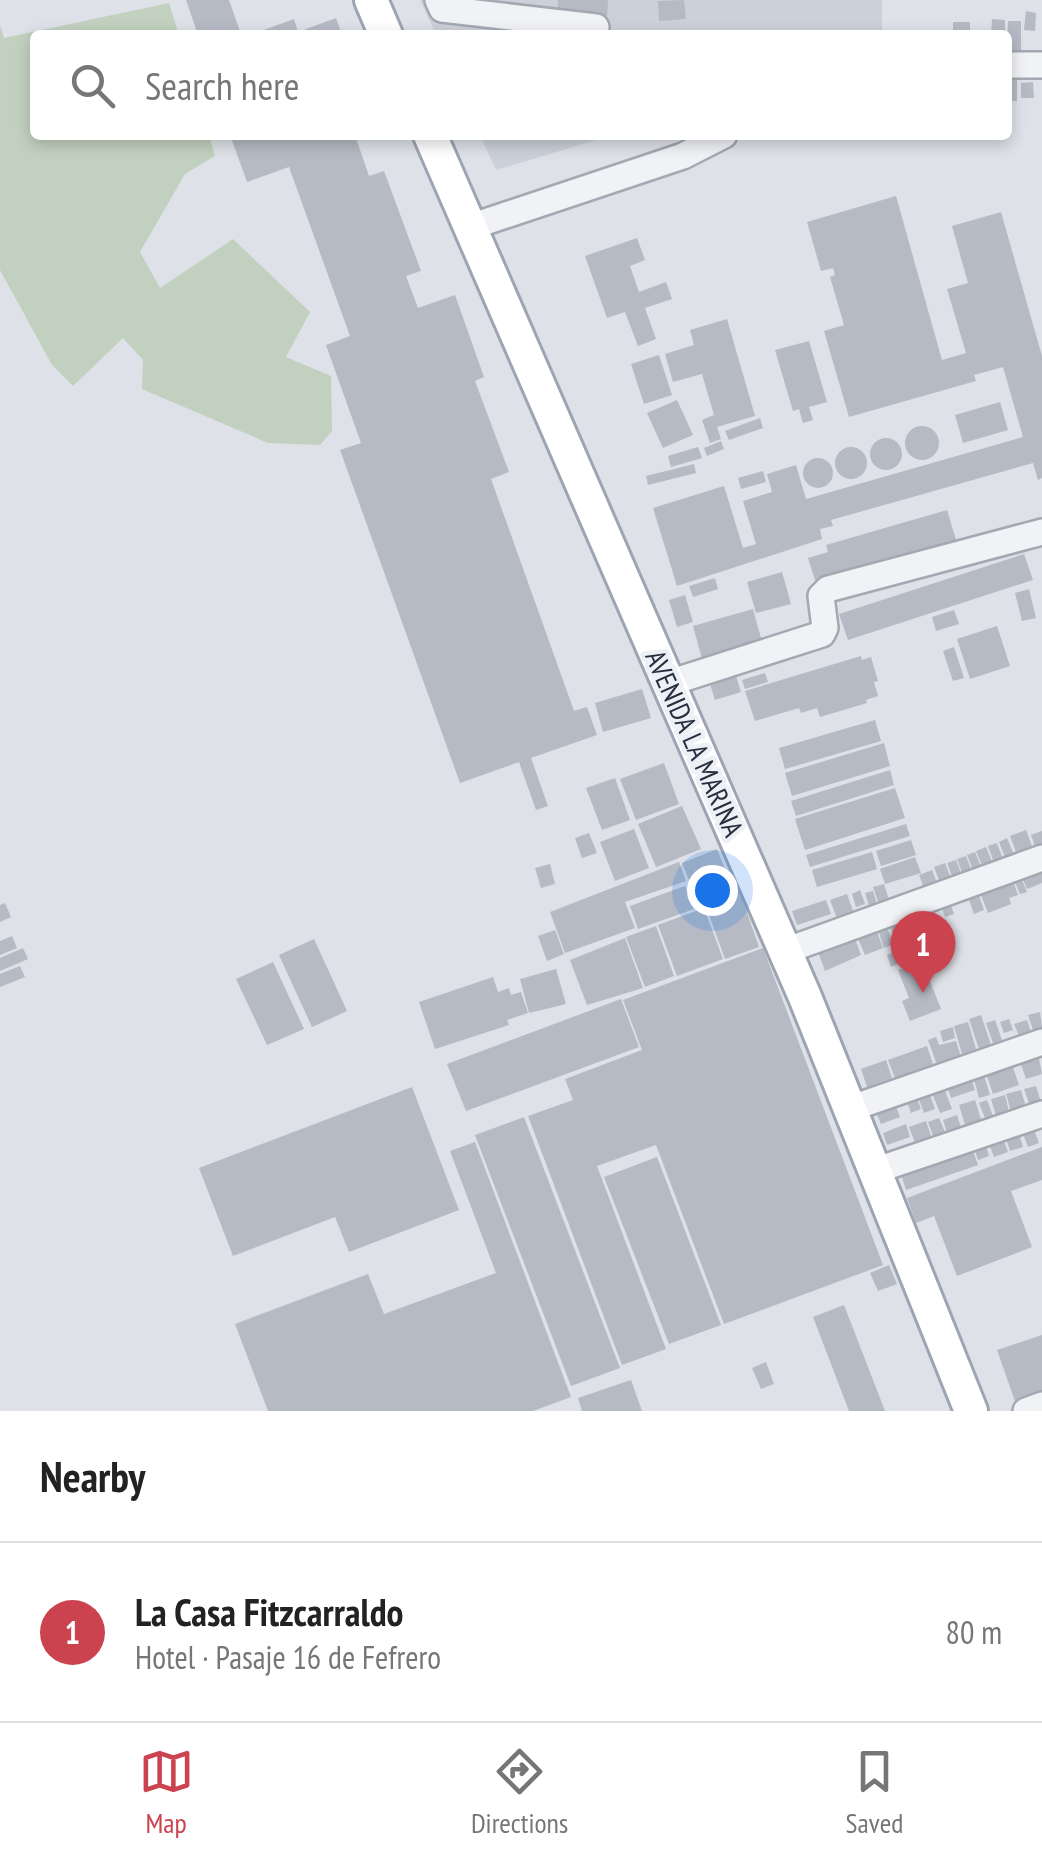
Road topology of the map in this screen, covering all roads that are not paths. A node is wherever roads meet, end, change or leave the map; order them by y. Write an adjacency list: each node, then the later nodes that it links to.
1 (371, 0): 4 (main road)
2 (438, 0): 3 (street)
3 (596, 27)
4 (384, 30)
5 (1012, 64): 6 (street)
6 (1042, 65)
7 (432, 140): 9 (main road, AVENIDA LA MARINA)
8 (714, 140): 9 (street)
9 (470, 228): 11 (main road, AVENIDA LA MARINA)
10 (1042, 532): 11 (street)
11 (669, 683): 13 (main road, AVENIDA LA MARINA)
12 (1042, 858): 13 (street)
13 (786, 951): 15 (main road, AVENIDA LA MARINA)
14 (1042, 1042): 15 (street)
15 (852, 1108): 17 (main road, AVENIDA LA MARINA)
16 (1042, 1114): 17 (street)
17 (877, 1170): 19 (main road, AVENIDA LA MARINA)
18 (1042, 1405): 20 (street)
19 (971, 1411)
20 (1026, 1411)

